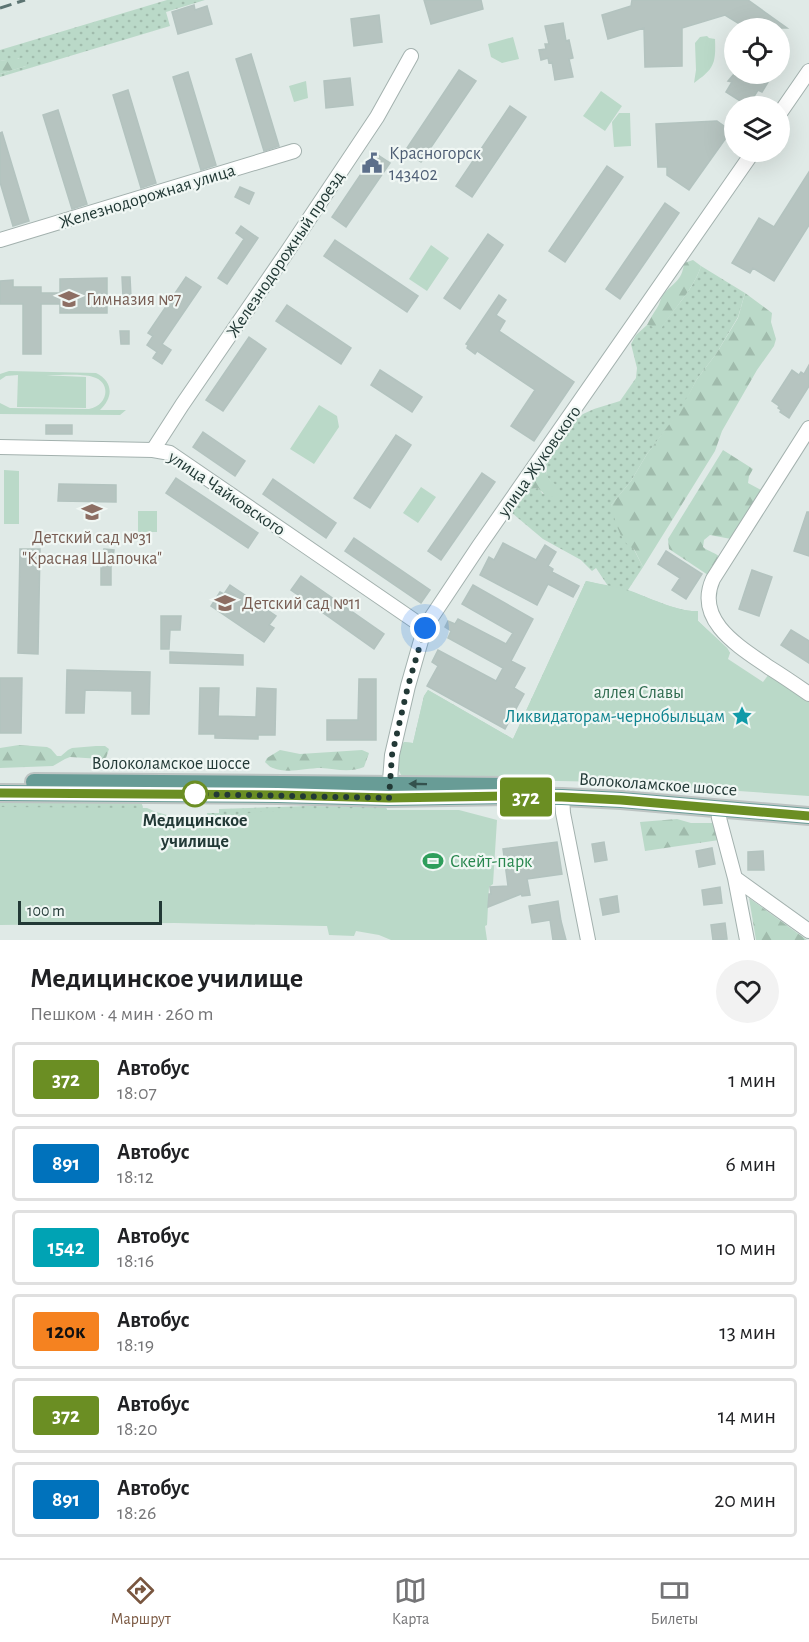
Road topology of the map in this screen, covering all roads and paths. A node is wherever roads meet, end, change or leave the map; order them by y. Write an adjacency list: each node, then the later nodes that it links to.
1 (411, 56): 9 (street, Железнодорожный проезд)
2 (809, 71): 3 (street)
3 (790, 99)
4 (294, 151): 6 (street, Железнодорожная улица)
5 (746, 162): 10 (street, улица Жуковского)
6 (0, 240)
7 (809, 428): 11 (street)
8 (0, 447): 9 (street, улица Чайковского)
9 (153, 450): 10 (street, улица Чайковского)
10 (425, 628): 13 (street, улица Жуковского)
11 (809, 694)
12 (0, 782): 13 (main road, Волоколамское шоссе)
13 (389, 791): 14 (main road, Волоколамское шоссе); 15 (main road, Волоколамское шоссе); 16 (main road, Волоколамское шоссе, one-way to 13)
14 (0, 793)
15 (562, 797): 17 (main road, Волоколамское шоссе); 21 (street)
16 (809, 805)
17 (719, 808): 18 (main road, Волоколамское шоссе); 19 (street)
18 (809, 816)
19 (735, 878): 20 (street); 22 (street)
20 (809, 931)
21 (588, 940)
22 (747, 940)

